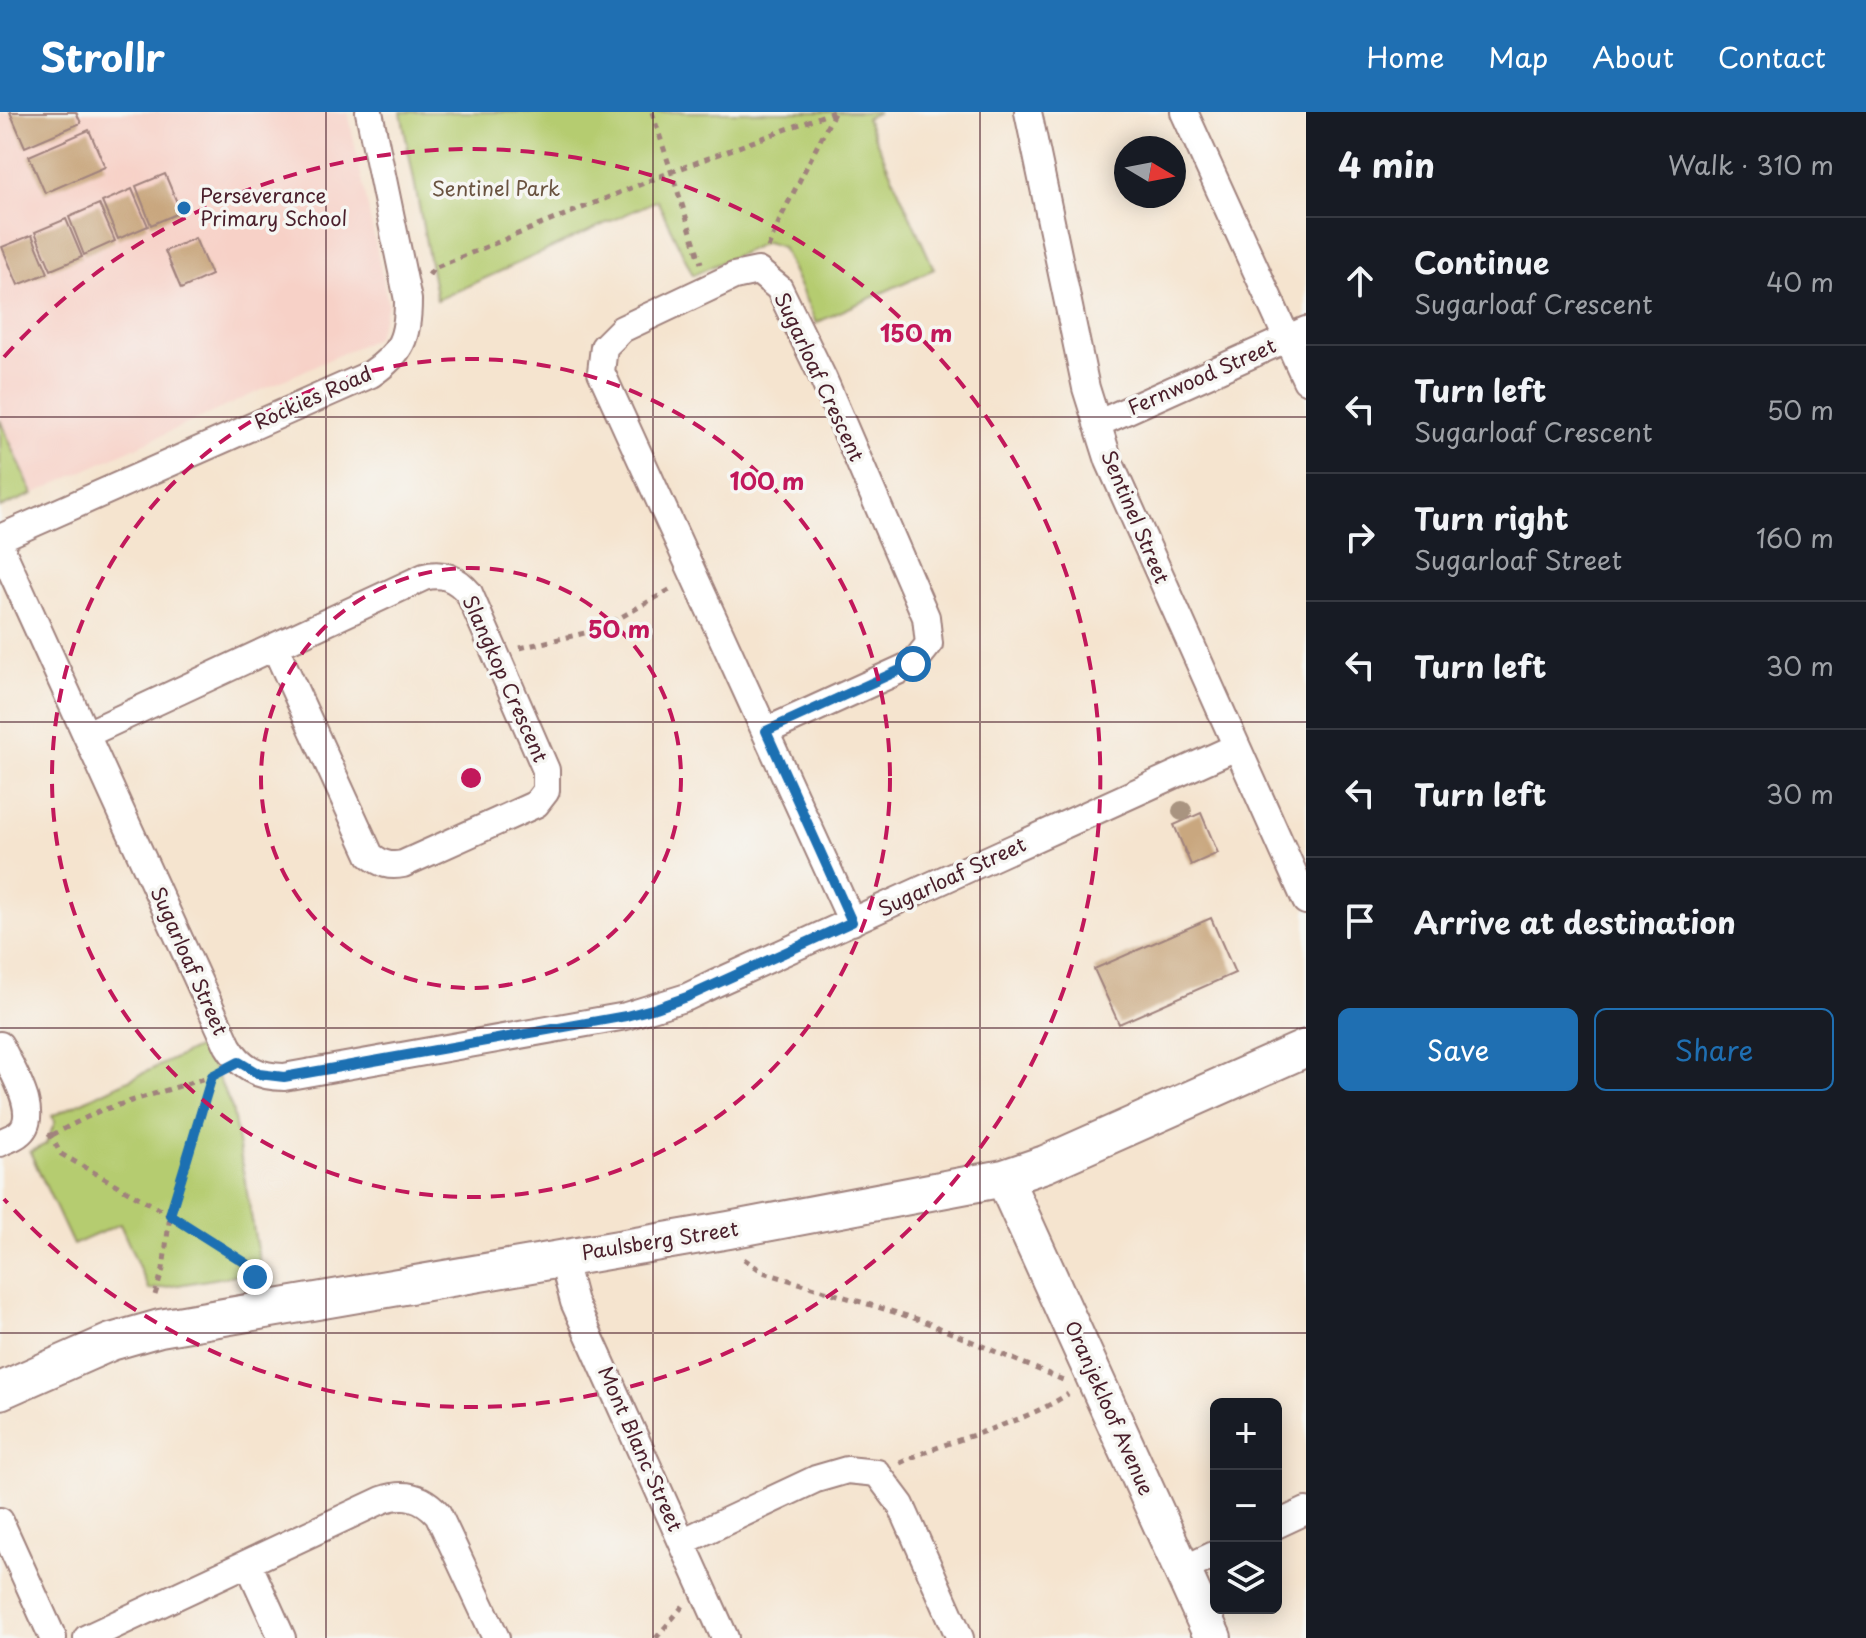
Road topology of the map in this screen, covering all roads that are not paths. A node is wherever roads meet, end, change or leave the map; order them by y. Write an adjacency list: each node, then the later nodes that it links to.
1 (369, 112): 7 (street, Rockies Road)
2 (1028, 112): 6 (street, Sentinel Street)
3 (1184, 112): 4 (street)
4 (1297, 334): 5 (street); 6 (street, Fernwood Street)
5 (1306, 380)
6 (1097, 424): 12 (street, Sentinel Street)
7 (0, 538)
8 (0, 546): 11 (street, Sugarloaf Street)
9 (275, 647): 9 (street, Slangkop Crescent); 11 (street, Slangkop Crescent)
10 (766, 731): 10 (street, Sugarloaf Crescent); 14 (street, Sugarloaf Crescent)
11 (87, 734): 14 (street, Sugarloaf Street)
12 (1236, 747): 13 (street, Sentinel Street); 14 (street, Sugarloaf Street)
13 (1306, 901)
14 (852, 922)
15 (0, 1045): 17 (street)
16 (1306, 1048): 18 (street, Paulsberg Street)
17 (0, 1143)
18 (1004, 1178): 19 (street, Paulsberg Street); 27 (street, Oranjekloof Avenue)
19 (562, 1257): 20 (street, Paulsberg Street); 24 (street, Mont Blanc Street)
20 (0, 1391)
21 (1306, 1511): 23 (street)
22 (0, 1521): 28 (street)
23 (1282, 1522)
24 (682, 1542): 32 (street, Mont Blanc Street); 33 (street)
25 (1210, 1557): 27 (street)
26 (248, 1563): 29 (street); 30 (street); 31 (street)
27 (1182, 1570): 34 (street, Oranjekloof Avenue)
28 (53, 1638)
29 (87, 1638)
30 (282, 1638)
31 (496, 1638)
32 (725, 1638)
33 (960, 1638)
34 (1213, 1638)

